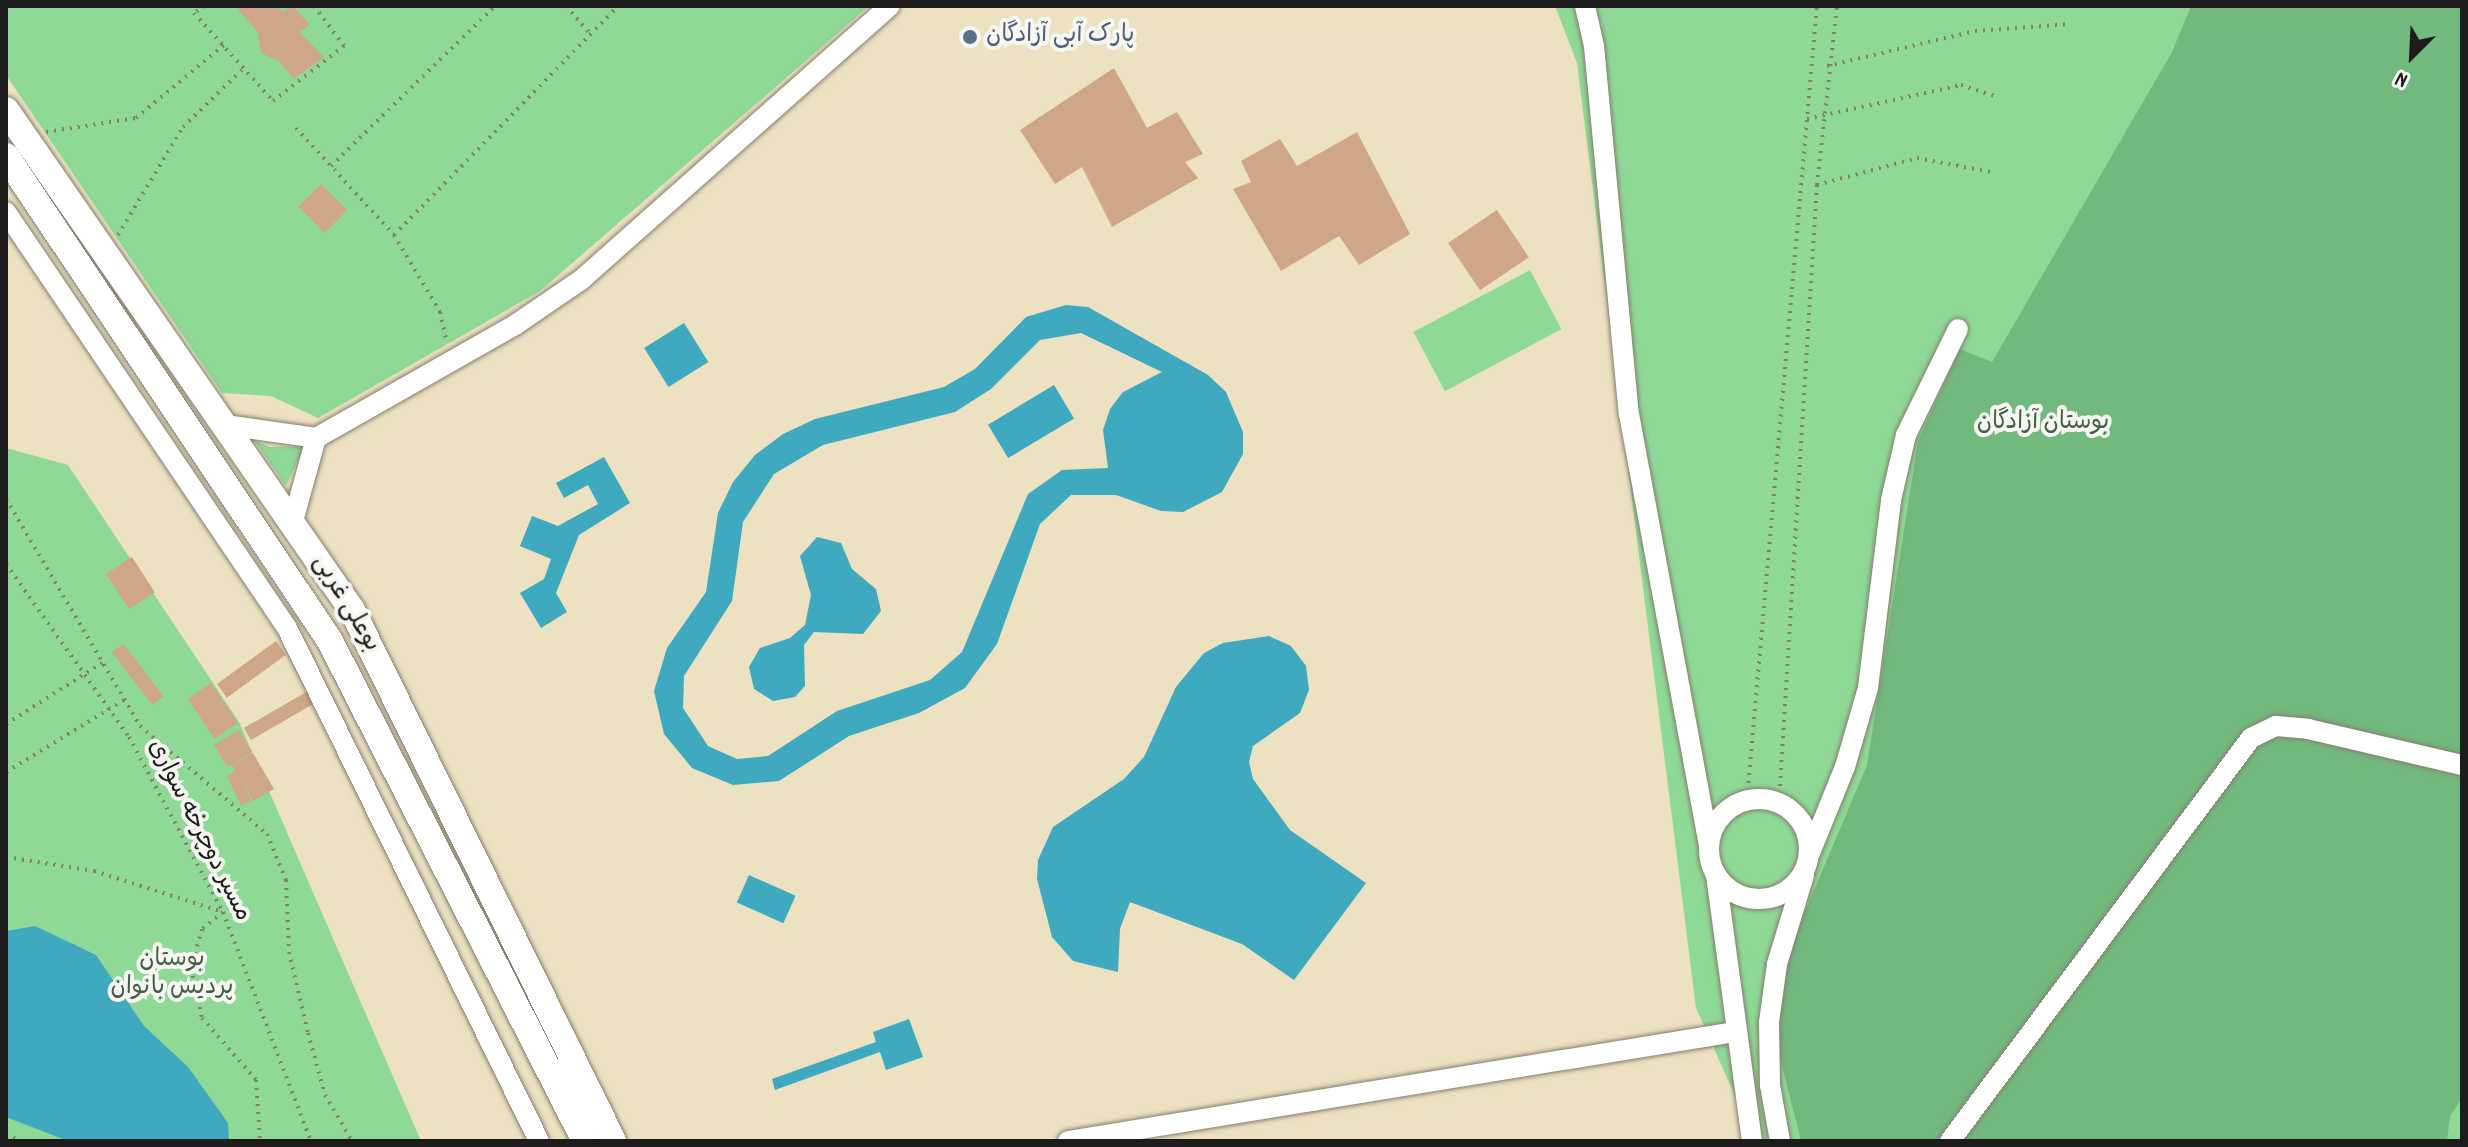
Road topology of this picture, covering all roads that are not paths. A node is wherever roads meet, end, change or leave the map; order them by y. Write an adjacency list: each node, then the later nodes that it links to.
1 (890, 6): 8 (street)
2 (1585, 6): 11 (street)
3 (6, 110): 7 (main road, بوعلی غربی)
4 (6, 156): 16 (main road, بوعلی غربی)
5 (6, 212): 15 (street)
6 (1958, 329): 12 (street)
7 (225, 425): 8 (street); 9 (main road, بوعلی غربی)
8 (316, 438): 9 (street)
9 (293, 521): 17 (main road, بوعلی غربی)
10 (2462, 765): 21 (street)
11 (1709, 844): 12 (street); 13 (street)
12 (1808, 861): 13 (street); 20 (street)
13 (1716, 875): 14 (street)
14 (1734, 1032): 18 (street); 19 (street)
15 (539, 1141)
16 (585, 1141)
17 (613, 1141)
18 (1068, 1141)
19 (1752, 1141)
20 (1780, 1141)
21 (1950, 1141)

